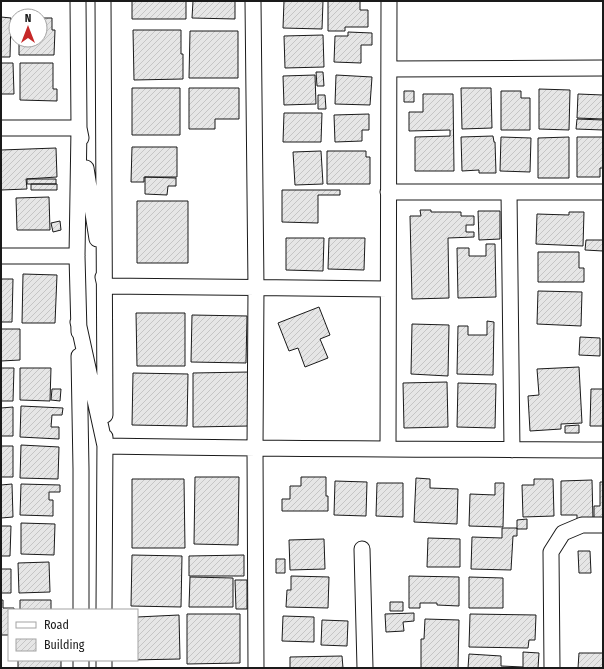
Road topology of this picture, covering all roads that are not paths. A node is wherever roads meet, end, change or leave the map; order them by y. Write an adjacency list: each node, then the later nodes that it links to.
1 (78, 1): 8 (street)
2 (103, 1): 14 (street)
3 (254, 1): 15 (street)
4 (389, 1): 6 (street)
5 (603, 68): 6 (street)
6 (389, 69): 9 (street)
7 (1, 128): 8 (street)
8 (79, 128): 13 (street); 14 (street)
9 (388, 192): 10 (street); 16 (street)
10 (508, 192): 11 (street); 21 (street)
11 (603, 192)
12 (1, 256): 13 (street)
13 (77, 256): 17 (street)
14 (105, 286): 15 (street); 18 (street)
15 (256, 288): 16 (street); 19 (street)
16 (388, 290): 20 (street)
17 (78, 322): 18 (street); 25 (street)
18 (105, 446): 19 (street); 26 (street)
19 (255, 448): 20 (street); 27 (street)
20 (388, 448): 21 (street)
21 (512, 450): 22 (street)
22 (603, 450)
23 (603, 525): 29 (street)
24 (362, 549): 28 (street)
25 (81, 609)
26 (104, 609)
27 (256, 668)
28 (365, 668)
29 (552, 668)

